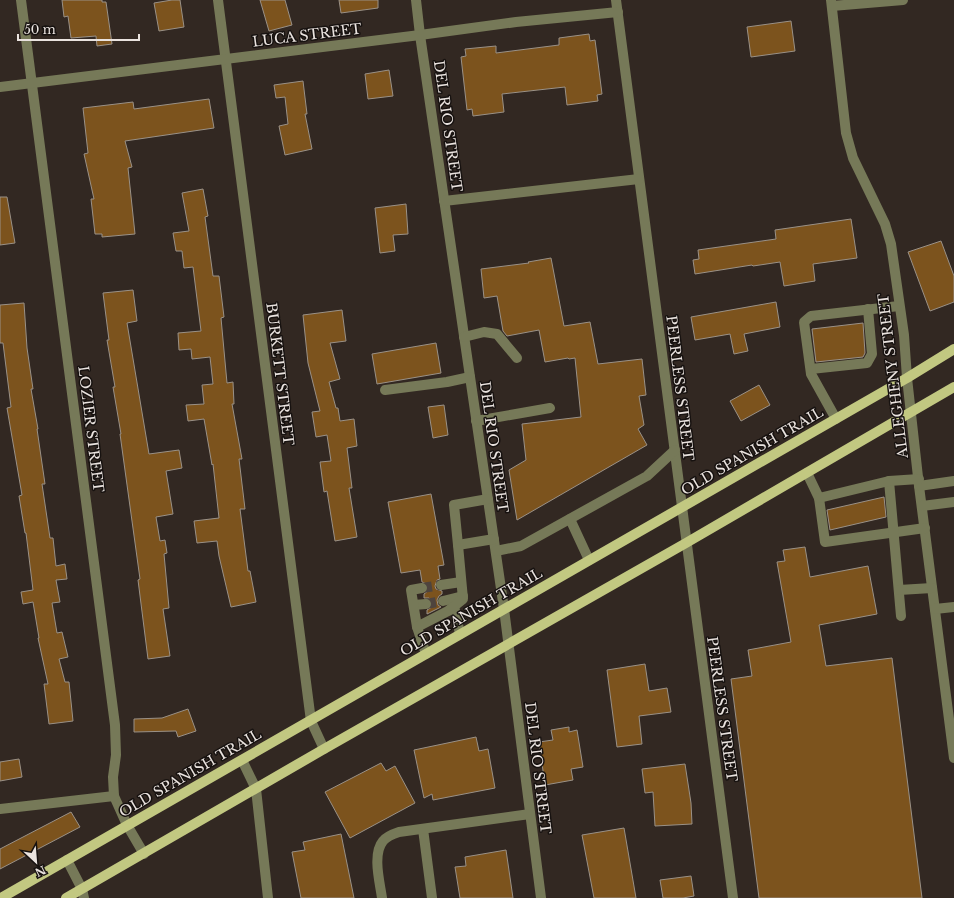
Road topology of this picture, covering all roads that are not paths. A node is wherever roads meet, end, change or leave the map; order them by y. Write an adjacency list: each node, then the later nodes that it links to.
1 (21, 0): 10 (street, LOZIER STREET)
2 (218, 0): 9 (street, BURKETT STREET)
3 (416, 0): 8 (street, DEL RIO STREET)
4 (616, 0): 7 (street, PEERLESS STREET)
5 (903, 0): 6 (street)
6 (832, 3): 14 (street, ALLEGHENY STREET)
7 (618, 12): 8 (street, LUCA STREET); 12 (street, PEERLESS STREET)
8 (420, 35): 9 (street, LUCA STREET); 13 (street, DEL RIO STREET)
9 (225, 59): 10 (street, LUCA STREET); 64 (street, BURKETT STREET)
10 (32, 83): 11 (street, LUCA STREET); 69 (street, LOZIER STREET)
11 (0, 87)
12 (639, 179): 13 (street); 28 (street, PEERLESS STREET)
13 (444, 201): 16 (street, DEL RIO STREET)
14 (899, 306): 15 (street); 21 (street, ALLEGHENY STREET)
15 (868, 309): 19 (street); 19 (street)
16 (464, 337): 18 (street); 20 (street, DEL RIO STREET)
17 (954, 349): 21 (main road, OLD SPANISH TRAIL)
18 (517, 358)
19 (811, 369): 26 (street)
20 (470, 377): 23 (street); 27 (street, DEL RIO STREET)
21 (907, 378): 25 (street, ALLEGHENY STREET); 26 (main road, OLD SPANISH TRAIL)
22 (954, 387): 25 (main road)
23 (385, 390)
24 (550, 408): 27 (street)
25 (911, 412): 29 (main road); 32 (street, ALLEGHENY STREET)
26 (836, 419): 37 (main road, OLD SPANISH TRAIL)
27 (476, 421): 34 (street, DEL RIO STREET)
28 (675, 450): 37 (street, PEERLESS STREET); 38 (street)
29 (807, 473): 33 (street); 42 (main road)
30 (889, 481): 32 (street); 33 (street); 40 (street)
31 (954, 481): 32 (street)
32 (919, 483): 36 (street, ALLEGHENY STREET)
33 (819, 498): 40 (street)
34 (488, 499): 41 (street, DEL RIO STREET); 43 (street)
35 (954, 502): 36 (street)
36 (922, 506): 39 (street, ALLEGHENY STREET)
37 (682, 507): 42 (street, PEERLESS STREET); 45 (main road, OLD SPANISH TRAIL)
38 (570, 519): 44 (street); 45 (street)
39 (925, 528): 40 (street); 49 (street, ALLEGHENY STREET)
40 (894, 532): 50 (street)
41 (494, 539): 43 (street); 44 (street, DEL RIO STREET)
42 (686, 543): 62 (main road); 83 (street, PEERLESS STREET)
43 (458, 545): 46 (street)
44 (496, 551): 57 (street, DEL RIO STREET)
45 (589, 560): 57 (main road, OLD SPANISH TRAIL)
46 (461, 582): 47 (street); 51 (street)
47 (441, 585)
48 (422, 588): 54 (street)
49 (932, 588): 50 (street); 58 (street, ALLEGHENY STREET)
50 (898, 590): 59 (street)
51 (463, 596): 52 (street); 55 (street)
52 (443, 601)
53 (426, 604): 54 (street)
54 (414, 605): 60 (street)
55 (454, 606): 60 (street); 61 (street)
56 (954, 607): 58 (street)
57 (504, 609): 61 (main road, OLD SPANISH TRAIL); 62 (street, DEL RIO STREET)
58 (935, 609): 66 (street, ALLEGHENY STREET)
59 (901, 616)
60 (417, 627): 63 (street)
61 (460, 634): 63 (main road, OLD SPANISH TRAIL)
62 (508, 644): 65 (main road); 71 (street, DEL RIO STREET)
63 (426, 654): 64 (main road, OLD SPANISH TRAIL)
64 (310, 720): 65 (street, BURKETT STREET); 67 (main road, OLD SPANISH TRAIL)
65 (324, 749): 68 (main road)
66 (954, 758)
67 (242, 760): 68 (street); 72 (main road, OLD SPANISH TRAIL)
68 (256, 789): 74 (main road); 79 (street)
69 (114, 796): 70 (street); 72 (street, LOZIER STREET)
70 (0, 809)
71 (530, 814): 73 (street); 82 (street, DEL RIO STREET)
72 (127, 825): 74 (street, LOZIER STREET); 75 (main road, OLD SPANISH TRAIL)
73 (423, 829): 80 (street); 81 (street)
74 (144, 854): 76 (main road)
75 (67, 860): 76 (street); 77 (main road, OLD SPANISH TRAIL)
76 (83, 894): 78 (main road)
77 (1, 898)
78 (66, 898)
79 (268, 898)
80 (382, 898)
81 (432, 898)
82 (541, 898)
83 (733, 898)

